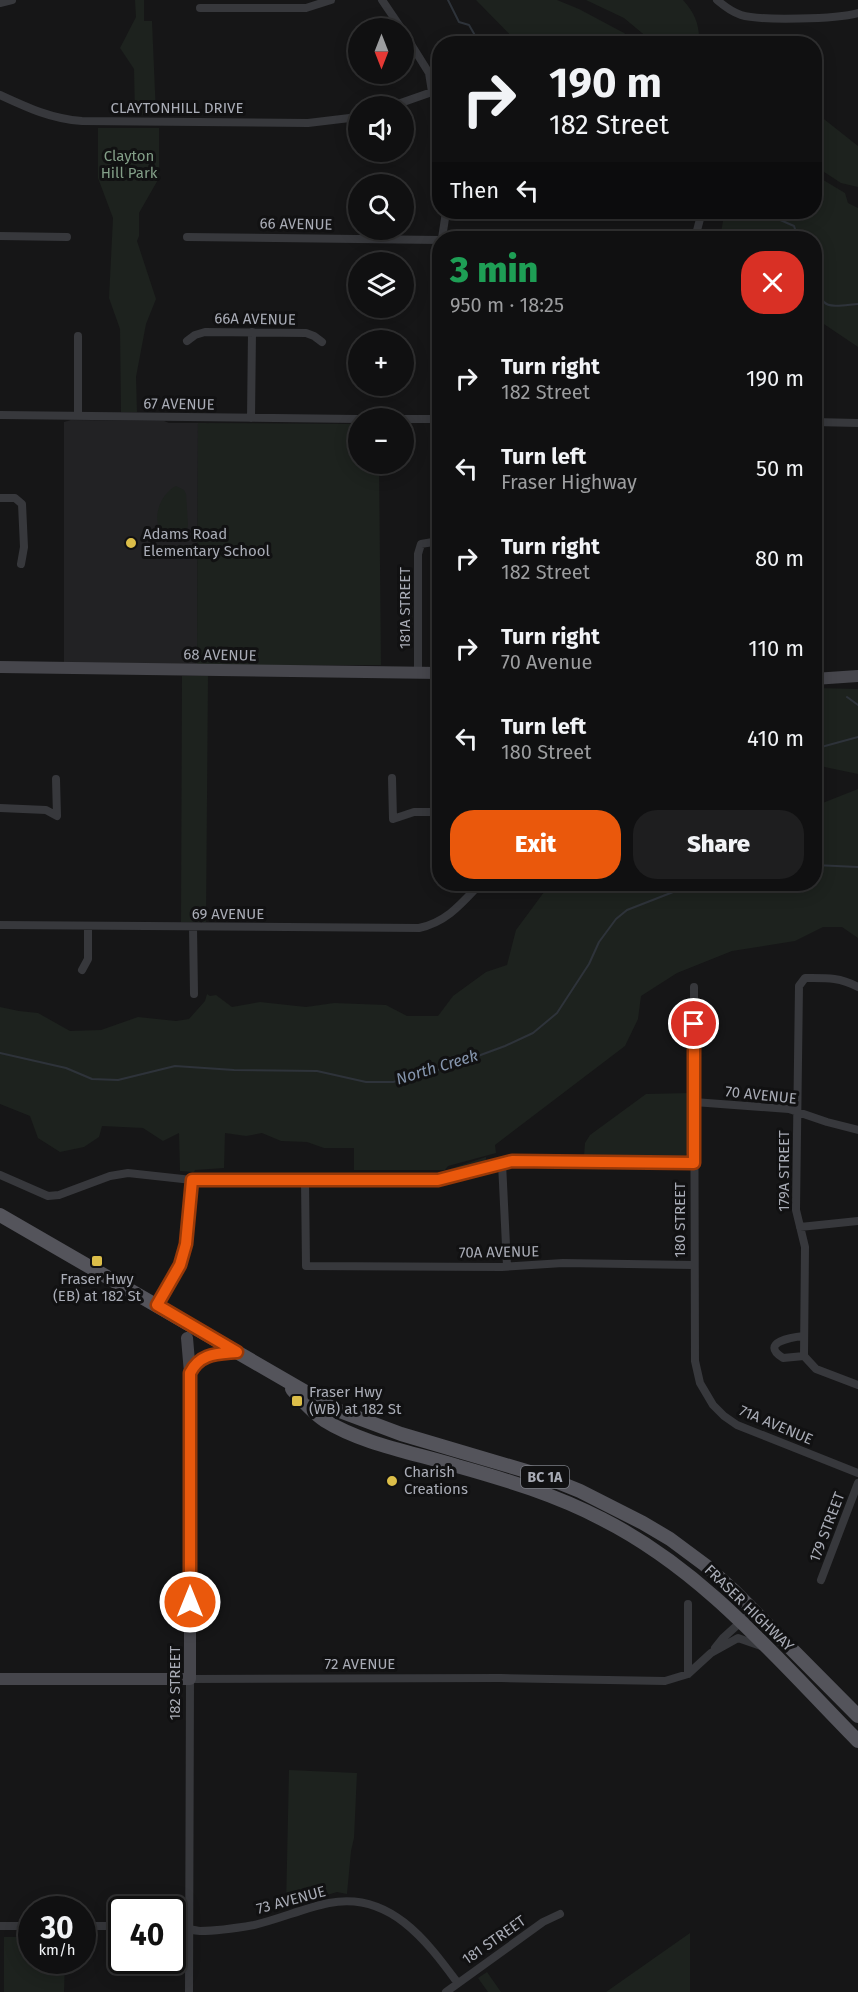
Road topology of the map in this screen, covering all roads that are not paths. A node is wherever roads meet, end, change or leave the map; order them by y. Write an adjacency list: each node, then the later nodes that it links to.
1 (12, 0): 5 (street)
2 (331, 0): 6 (street)
3 (382, 0): 8 (street)
4 (717, 0): 7 (street)
5 (0, 3)
6 (200, 8)
7 (858, 13)
8 (394, 18)
9 (414, 49): 11 (street)
10 (0, 95): 12 (street, CLAYTONHILL DRIVE)
11 (414, 98)
12 (348, 118)
13 (700, 219): 14 (street)
14 (697, 231)
15 (0, 236): 16 (street)
16 (67, 237)
17 (188, 237): 18 (street, 66 AVENUE)
18 (432, 239)
19 (252, 332): 21 (street, 66A AVENUE); 22 (street, 66A AVENUE); 25 (street)
20 (78, 336): 24 (street)
21 (187, 341)
22 (322, 342)
23 (0, 415): 24 (street, 67 AVENUE)
24 (78, 416): 25 (street, 67 AVENUE)
25 (251, 418): 26 (street, 67 AVENUE)
26 (348, 419)
27 (414, 419): 28 (street)
28 (432, 419)
29 (822, 422): 30 (street)
30 (858, 423)
31 (0, 498): 33 (street)
32 (432, 542): 35 (street, 181A STREET)
33 (21, 564)
34 (0, 667): 35 (street, 68 AVENUE)
35 (418, 672): 36 (street, 68 AVENUE)
36 (432, 673)
37 (858, 676): 38 (street)
38 (822, 678)
39 (392, 778): 42 (street)
40 (56, 779): 41 (street)
41 (0, 808)
42 (432, 812)
43 (473, 891): 46 (street, 69 AVENUE)
44 (0, 925): 45 (street, 69 AVENUE)
45 (88, 926): 46 (street, 69 AVENUE); 47 (street)
46 (193, 927): 50 (street)
47 (82, 970)
48 (694, 987): 51 (street, 180 STREET)
49 (858, 987): 52 (street, 179A STREET)
50 (194, 994)
51 (694, 1102): 52 (street, 70 AVENUE); 55 (street, 180 STREET)
52 (797, 1111): 53 (street, 70 AVENUE); 61 (street, 179A STREET)
53 (858, 1130)
54 (502, 1163): 55 (street); 58 (street); 63 (street)
55 (694, 1163): 62 (street, 180 STREET)
56 (0, 1175): 57 (street)
57 (192, 1180): 58 (street); 64 (street)
58 (305, 1180): 63 (street, 70A AVENUE)
59 (0, 1215): 64 (main road, FRASER HIGHWAY / BC 1A)
60 (858, 1221): 61 (street)
61 (800, 1227): 65 (street, 179A STREET)
62 (693, 1265): 63 (street, 70A AVENUE); 67 (street, 180 STREET)
63 (507, 1266)
64 (157, 1305): 68 (main road, FRASER HIGHWAY / BC 1A)
65 (804, 1336): 69 (street, 179A STREET); 69 (street)
66 (187, 1338): 70 (street, 182 STREET)
67 (695, 1346): 73 (street, 71A AVENUE)
68 (237, 1352): 70 (street); 71 (main road, FRASER HIGHWAY / BC 1A)
69 (804, 1356): 72 (street)
70 (190, 1373): 83 (street, 182 STREET)
71 (277, 1376): 77 (main road, FRASER HIGHWAY / BC 1A); 78 (main road, FRASER HIGHWAY / BC 1A)
72 (858, 1385)
73 (858, 1473)
74 (858, 1483): 75 (street, 179 STREET)
75 (821, 1580)
76 (688, 1604): 81 (street)
77 (754, 1610): 78 (street, 72 AVENUE); 84 (main road, FRASER HIGHWAY / BC 1A)
78 (742, 1621): 79 (main road, FRASER HIGHWAY / BC 1A); 80 (street, 72 AVENUE)
79 (767, 1648): 80 (street, 72 AVENUE); 85 (main road, FRASER HIGHWAY / BC 1A)
80 (711, 1653): 81 (street, 72 AVENUE)
81 (688, 1674): 83 (street, 72 AVENUE)
82 (0, 1679): 83 (street, 72 AVENUE)
83 (190, 1679): 90 (street, 182 STREET)
84 (858, 1716)
85 (858, 1741)
86 (560, 1914): 91 (street, 181 STREET)
87 (0, 1926): 88 (street)
88 (18, 1926)
89 (186, 1929): 90 (street, 73 AVENUE)
90 (189, 1929): 91 (street, 73 AVENUE); 92 (street, 182 STREET)
91 (457, 1982): 93 (street, 181 STREET)
92 (189, 1992)
93 (446, 1992)

